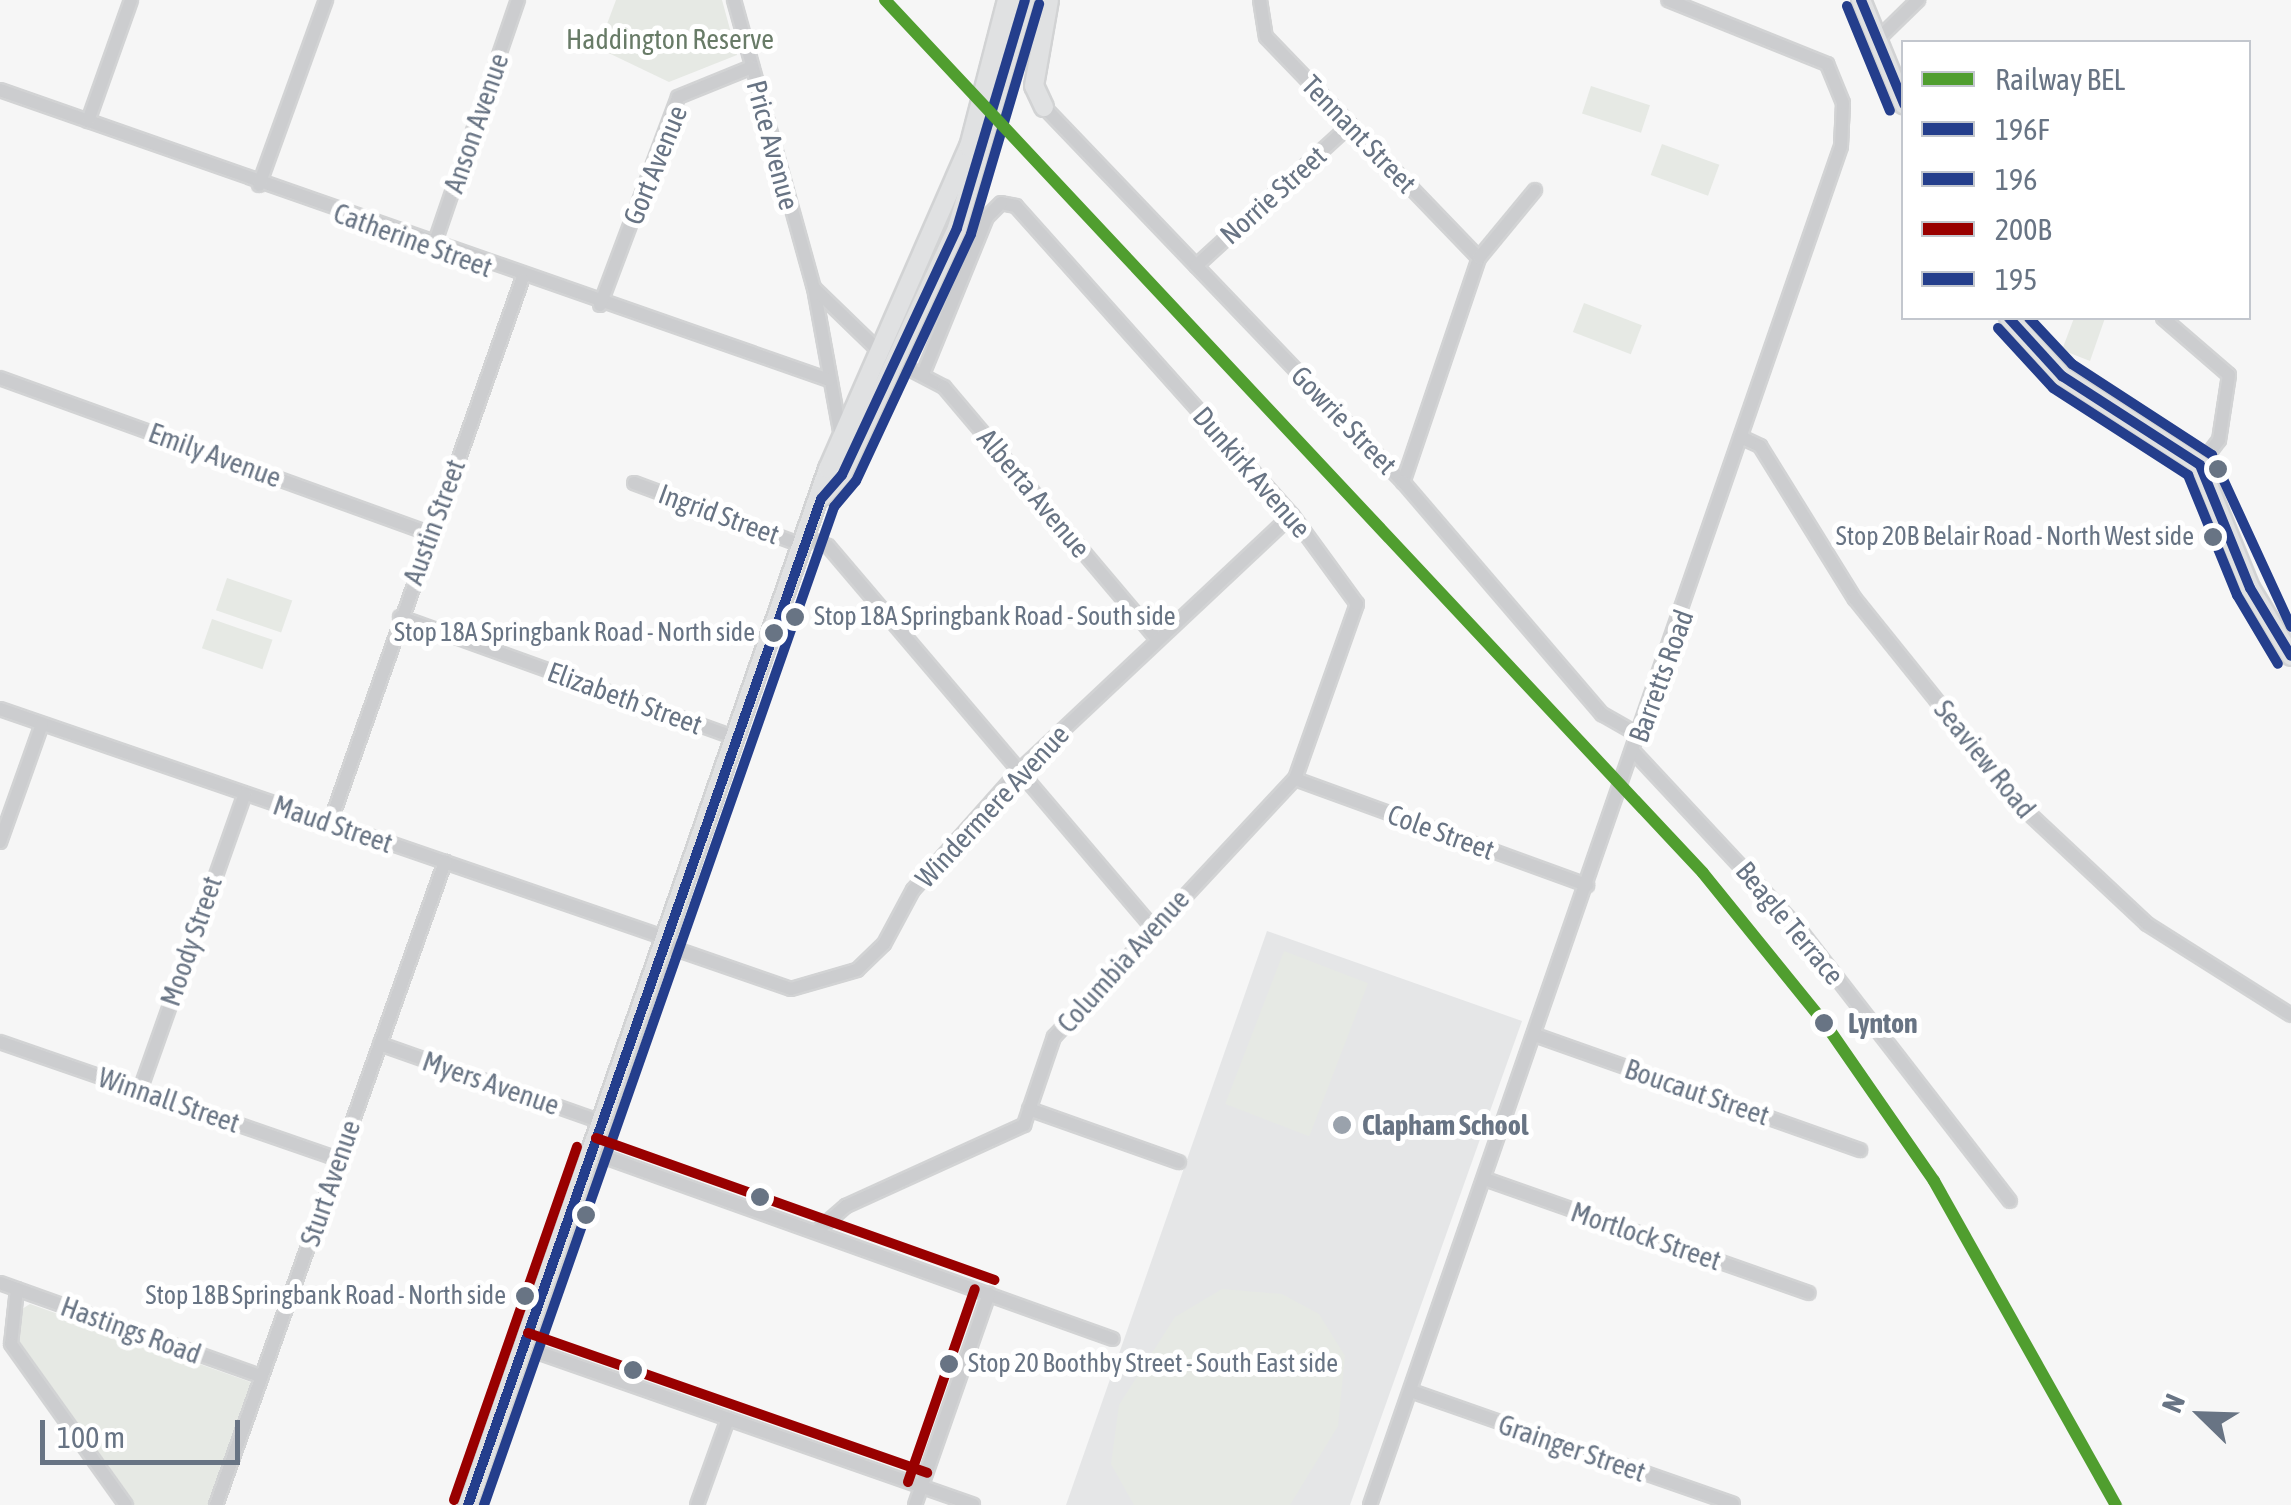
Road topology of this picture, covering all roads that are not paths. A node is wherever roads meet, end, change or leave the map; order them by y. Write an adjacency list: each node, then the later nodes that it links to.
1 (131, 0): 20 (street)
2 (326, 0): 22 (street)
3 (518, 0): 24 (street, Anson Avenue)
4 (734, 0): 15 (street, Price Avenue)
5 (1007, 0): 18 (main road)
6 (1025, 0): 14 (main road)
7 (1049, 0): 13 (main road)
8 (1260, 0): 21 (street, Tennant Street)
9 (1668, 0): 37 (street, Barretts Road)
10 (1861, 0): 12 (main road)
11 (1918, 0): 12 (street)
12 (1876, 41): 17 (main road)
13 (1039, 54): 14 (main road); 19 (main road)
14 (1010, 66): 18 (main road)
15 (752, 67): 28 (street, Price Avenue); 29 (street, Gort Avenue)
16 (0, 90): 20 (street, Catherine Street)
17 (1901, 98)
18 (992, 99): 32 (main road)
19 (1044, 107): 26 (street, Gowrie Street)
20 (88, 121): 22 (street, Catherine Street)
21 (1350, 124): 25 (street, Tennant Street); 26 (street, Norrie Street)
22 (259, 186): 24 (street, Catherine Street)
23 (1535, 190): 25 (street)
24 (434, 245): 27 (street, Catherine Street)
25 (1479, 258): 39 (street)
26 (1196, 266): 39 (street, Gowrie Street)
27 (522, 280): 29 (street, Catherine Street); 43 (street, Austin Street)
28 (814, 288): 32 (street); 35 (street, Price Avenue)
29 (600, 305): 35 (street, Catherine Street)
30 (2011, 320): 38 (main road)
31 (2184, 323): 38 (street)
32 (888, 357): 33 (street, Alberta Avenue); 36 (main road); 41 (main road)
33 (922, 374): 42 (street, Dunkirk Avenue); 46 (street, Alberta Avenue)
34 (0, 378): 43 (street, Emily Avenue)
35 (829, 380): 36 (street, Price Avenue)
36 (841, 437): 41 (main road)
37 (1745, 439): 50 (street, Barretts Road); 62 (street, Seaview Road)
38 (2200, 465): 47 (main road)
39 (1403, 482): 50 (street, Gowrie Street)
40 (634, 483): 44 (street, Ingrid Street)
41 (820, 499): 44 (main road)
42 (1292, 515): 46 (street, Windermere Avenue); 54 (street, Dunkirk Avenue)
43 (429, 533): 45 (street, Austin Street)
44 (805, 542): 51 (main road); 53 (street, Ingrid Street)
45 (400, 617): 51 (street, Elizabeth Street); 56 (street, Austin Street)
46 (1158, 640): 53 (street, Windermere Avenue)
47 (2291, 656)
48 (0, 710): 49 (street, Maud Street)
49 (42, 724): 55 (street, Maud Street); 57 (street)
50 (1639, 735): 52 (street, Barretts Road)
51 (737, 738): 61 (main road)
52 (1634, 752): 59 (street, Barretts Road); 74 (street, Beagle Terrace)
53 (1018, 771): 60 (street, Ingrid Street); 61 (street, Windermere Avenue)
54 (1295, 779): 59 (street, Cole Street); 60 (street, Columbia Avenue)
55 (245, 794): 56 (street, Maud Street); 66 (street, Moody Street)
56 (330, 823): 58 (street, Maud Street)
57 (0, 842)
58 (445, 862): 61 (street, Maud Street); 65 (street, Sturt Avenue)
59 (1587, 885): 63 (street, Barretts Road)
60 (1151, 926): 67 (street, Columbia Avenue)
61 (665, 942): 68 (main road)
62 (2291, 1016)
63 (1535, 1035): 69 (street, Boucaut Street); 73 (street, Barretts Road)
64 (0, 1042): 66 (street, Winnall Street)
65 (380, 1044): 68 (street, Myers Avenue); 71 (street, Sturt Avenue)
66 (140, 1090): 71 (street, Winnall Street)
67 (1029, 1109): 72 (street); 75 (street)
68 (602, 1122): 70 (main road)
69 (1860, 1150)
70 (592, 1152): 75 (street); 81 (main road)
71 (338, 1159): 82 (street, Sturt Avenue)
72 (1179, 1162)
73 (1485, 1179): 78 (street, Mortlock Street); 83 (street, Barretts Road)
74 (2010, 1201)
75 (816, 1232): 79 (street)
76 (0, 1283): 77 (street, Hastings Road)
77 (17, 1289): 82 (street, Hastings Road); 87 (street)
78 (1808, 1293)
79 (989, 1294): 80 (street); 85 (street)
80 (1113, 1338)
81 (523, 1346): 84 (street); 89 (main road)
82 (262, 1377): 88 (street, Sturt Avenue)
83 (1411, 1392): 86 (street, Grainger Street); 93 (street, Barretts Road)
84 (728, 1418): 85 (street); 90 (street)
85 (922, 1486): 91 (street); 92 (street)
86 (1733, 1504)
87 (126, 1505)
88 (216, 1505)
89 (468, 1505)
90 (697, 1505)
91 (916, 1505)
92 (973, 1505)
93 (1370, 1505)

